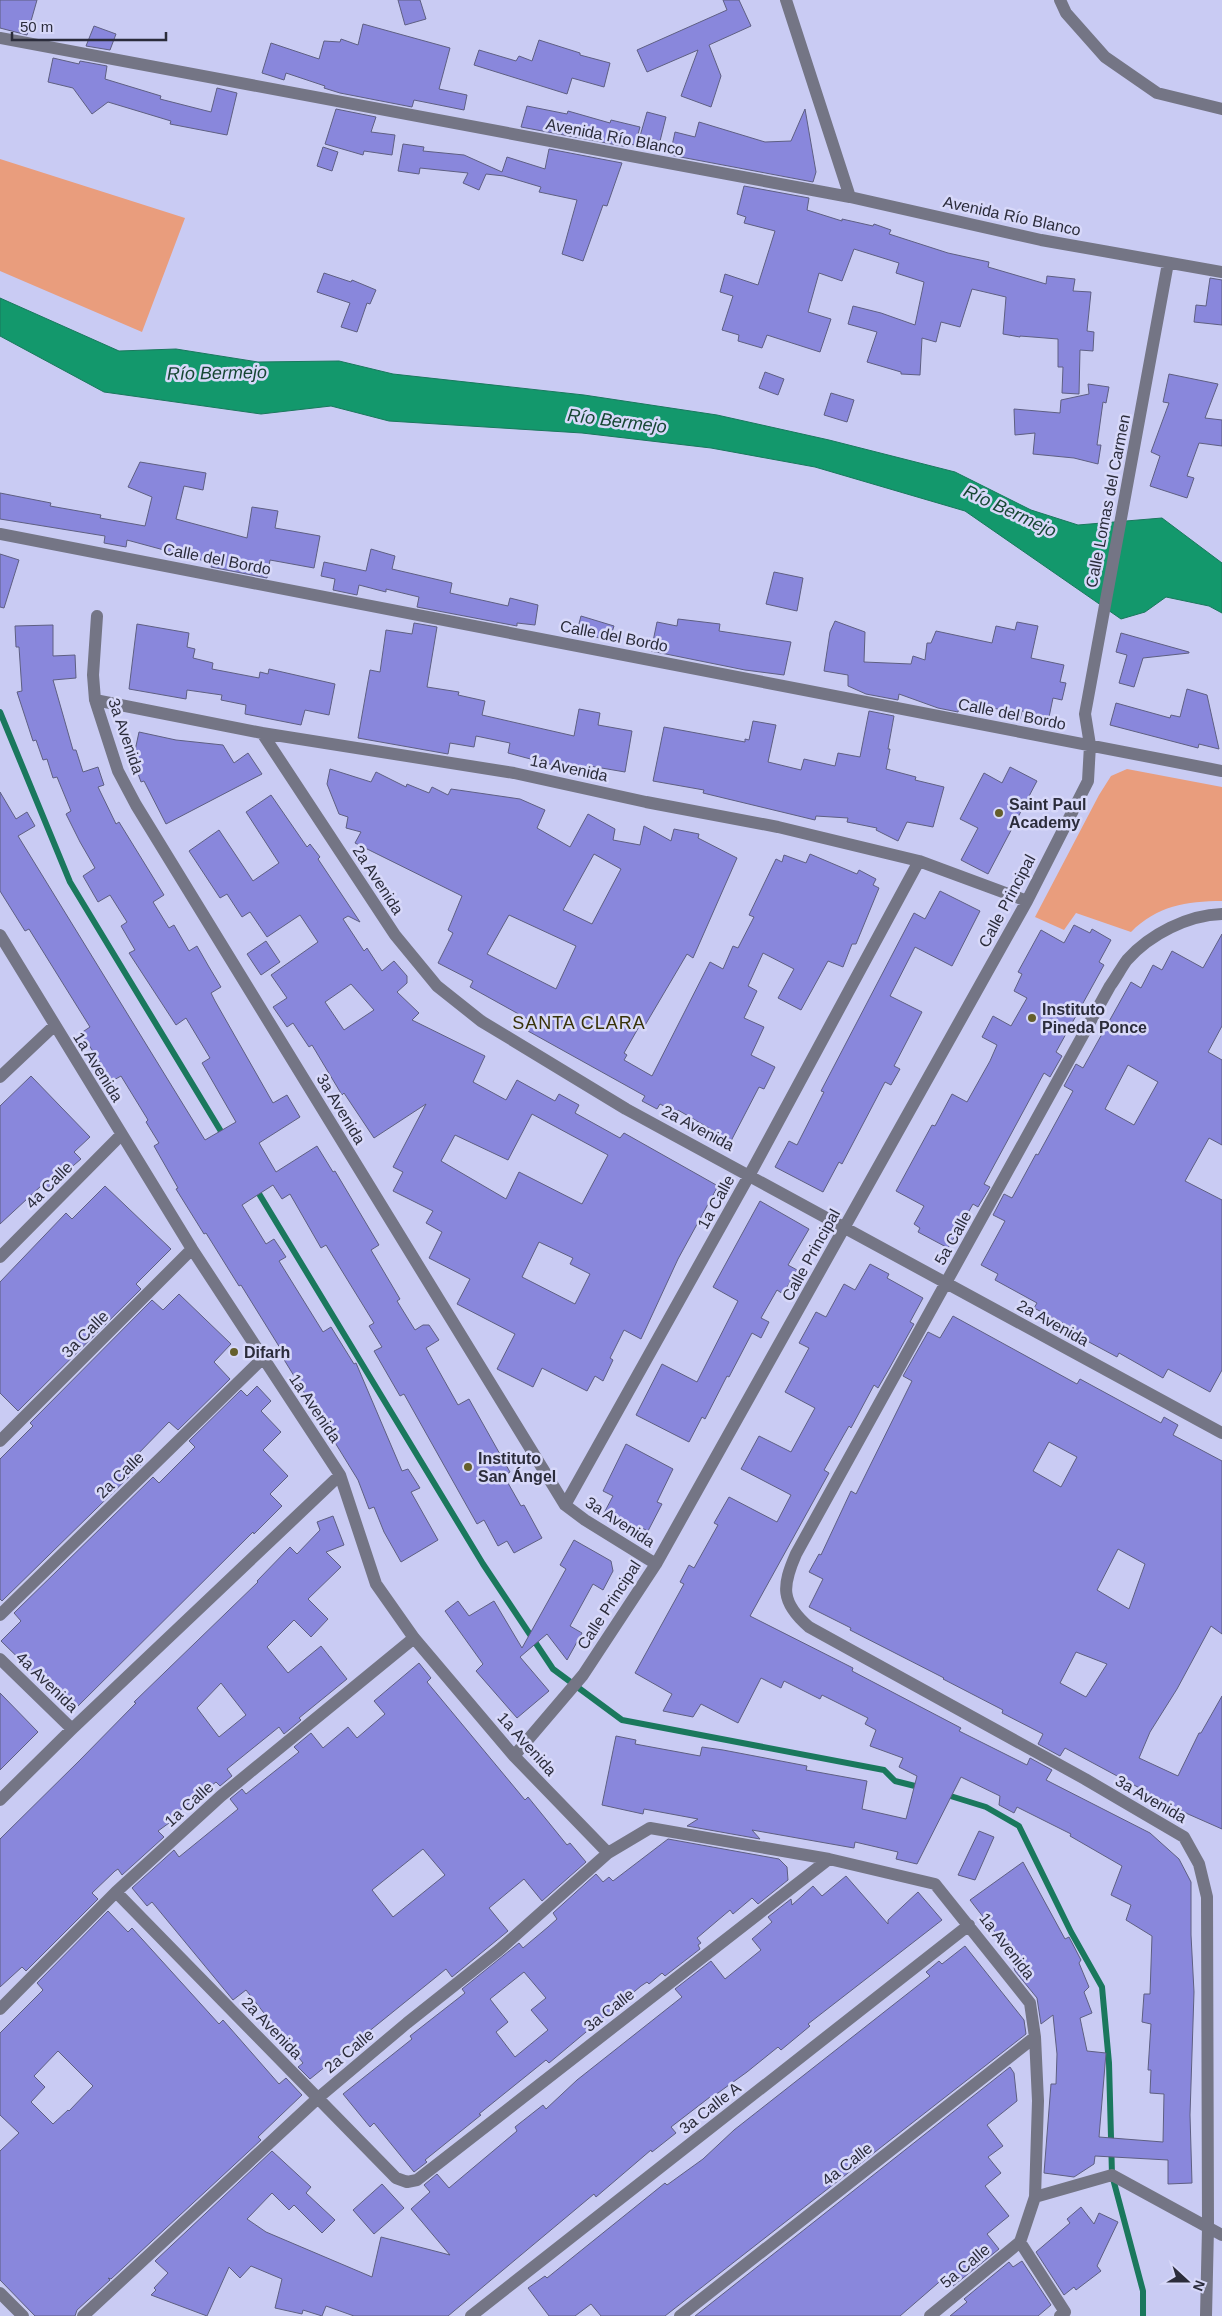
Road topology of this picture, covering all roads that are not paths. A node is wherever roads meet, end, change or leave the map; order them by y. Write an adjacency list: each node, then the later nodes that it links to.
1 (786, 0): 5 (street)
2 (1060, 0): 4 (street)
3 (0, 38): 5 (street, Avenida Río Blanco)
4 (1222, 109)
5 (850, 197): 6 (street, Avenida Río Blanco)
6 (1168, 263): 7 (street, Avenida Río Blanco); 12 (street, Calle Lomas del Carmen)
7 (1222, 272)
8 (0, 534): 12 (street, Calle del Bordo)
9 (97, 616): 10 (street, 3a Avenida)
10 (95, 700): 11 (street, 1a Avenida); 30 (street, 3a Avenida)
11 (262, 733): 14 (street, 1a Avenida); 21 (street, 2a Avenida)
12 (1090, 745): 13 (street, Calle del Bordo); 15 (street, Calle Principal)
13 (1222, 772)
14 (919, 861): 15 (street, 1a Avenida); 21 (street, 1a Calle)
15 (1027, 901): 22 (street, Calle Principal)
16 (1222, 914): 25 (street, 5a Calle)
17 (0, 934): 18 (street, 1a Avenida)
18 (54, 1026): 19 (street); 20 (street, 1a Avenida)
19 (0, 1077)
20 (122, 1135): 23 (street, 1a Avenida); 24 (street, 4a Calle)
21 (750, 1174): 22 (street, 2a Avenida); 30 (street, 1a Calle)
22 (845, 1227): 25 (street, 2a Avenida); 31 (street, Calle Principal)
23 (192, 1249): 26 (street, 1a Avenida); 28 (street, 3a Calle)
24 (0, 1257)
25 (947, 1283): 27 (street, 2a Avenida); 33 (street, 5a Calle)
26 (262, 1359): 29 (street, 1a Avenida); 32 (street, 2a Calle)
27 (1222, 1433)
28 (0, 1441)
29 (340, 1475): 34 (street, 1a Avenida); 36 (street)
30 (565, 1505): 31 (street, 3a Avenida)
31 (656, 1564): 37 (street, Calle Principal)
32 (0, 1614)
33 (808, 1628): 49 (street, 3a Avenida)
34 (414, 1638): 37 (street, 1a Avenida); 42 (street, 1a Calle)
35 (0, 1658): 36 (street, 4a Avenida)
36 (72, 1729): 38 (street)
37 (514, 1756): 40 (street, 1a Avenida)
38 (0, 1800)
39 (650, 1828): 40 (street, 2a Calle); 41 (street, 1a Avenida)
40 (608, 1853): 46 (street, 2a Calle)
41 (829, 1859): 43 (street, 1a Avenida); 47 (street, 3a Calle)
42 (116, 1892): 44 (street, 1a Calle); 46 (street, 2a Avenida)
43 (969, 1925): 45 (street, 1a Avenida); 56 (street, 3a Calle A)
44 (0, 2009)
45 (1035, 2036): 48 (street, 1a Avenida); 57 (street, 4a Calle)
46 (318, 2098): 47 (street, 2a Avenida); 55 (street, 2a Calle)
47 (407, 2182)
48 (1035, 2197): 49 (street); 51 (street, 1a Avenida)
49 (1208, 2228): 50 (street); 59 (street, 3a Avenida)
50 (1222, 2235)
51 (1020, 2242): 53 (street); 58 (street, 5a Calle)
52 (0, 2293): 54 (street)
53 (1063, 2314)
54 (23, 2316)
55 (83, 2316)
56 (471, 2316)
57 (680, 2316)
58 (930, 2316)
59 (1206, 2316)

